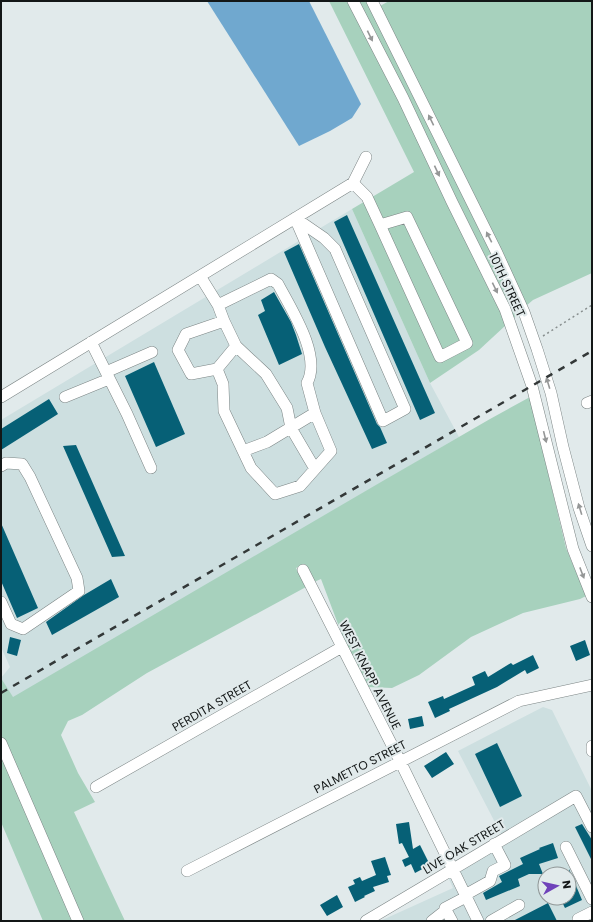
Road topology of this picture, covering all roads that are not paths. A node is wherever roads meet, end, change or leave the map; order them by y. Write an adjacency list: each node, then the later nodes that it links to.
1 (353, 1): 13 (street, 10TH STREET, one-way to 13)
2 (372, 1): 10 (street, 10TH STREET, one-way to 2)
3 (366, 157): 4 (street)
4 (353, 183): 5 (street); 6 (street)
5 (295, 218): 5 (street); 7 (street)
6 (380, 225): 6 (street)
7 (200, 276): 8 (street); 11 (street)
8 (218, 305): 9 (street); 19 (street)
9 (224, 321): 12 (street); 15 (street)
10 (534, 340): 13 (street); 20 (street, 10TH STREET, one-way to 10)
11 (91, 342): 16 (street); 17 (street)
12 (236, 346): 15 (street); 22 (street)
13 (520, 348): 21 (street, 10TH STREET)
14 (152, 352): 16 (street)
15 (217, 369): 23 (street)
16 (108, 376): 18 (street); 25 (street)
17 (1, 396)
18 (65, 397)
19 (315, 413): 22 (street); 26 (street)
20 (556, 417): 21 (street); 27 (street, 10TH STREET, one-way to 20)
21 (541, 421): 28 (street, 10TH STREET, one-way to 28)
22 (291, 428): 23 (street); 26 (street)
23 (243, 451): 26 (street)
24 (1, 466): 31 (street)
25 (151, 468)
26 (315, 469)
27 (592, 543): 28 (street)
28 (573, 549): 30 (street, 10TH STREET, one-way to 30)
29 (303, 570): 32 (street, WEST KNAPP AVENUE)
30 (592, 597)
31 (1, 602)
32 (342, 647): 37 (street, WEST KNAPP AVENUE); 38 (street, PERDITA STREET)
33 (592, 685): 37 (street, PALMETTO STREET)
34 (1, 743): 50 (street)
35 (592, 746): 36 (street)
36 (592, 751)
37 (400, 761): 42 (street, WEST KNAPP AVENUE); 43 (street, PALMETTO STREET)
38 (96, 788)
39 (592, 827): 40 (street, LIVE OAK STREET)
40 (494, 844): 42 (street, LIVE OAK STREET); 44 (street)
41 (566, 847): 45 (street)
42 (452, 869): 44 (street, WEST KNAPP AVENUE); 51 (street, LIVE OAK STREET)
43 (187, 871)
44 (465, 896): 47 (street); 54 (street, WEST KNAPP AVENUE)
45 (592, 899)
46 (519, 905): 55 (street)
47 (446, 910): 52 (street); 53 (street)
48 (592, 912): 49 (street)
49 (578, 919)
50 (78, 921)
51 (367, 921)
52 (432, 921)
53 (452, 921)
54 (478, 921)
55 (490, 921)

